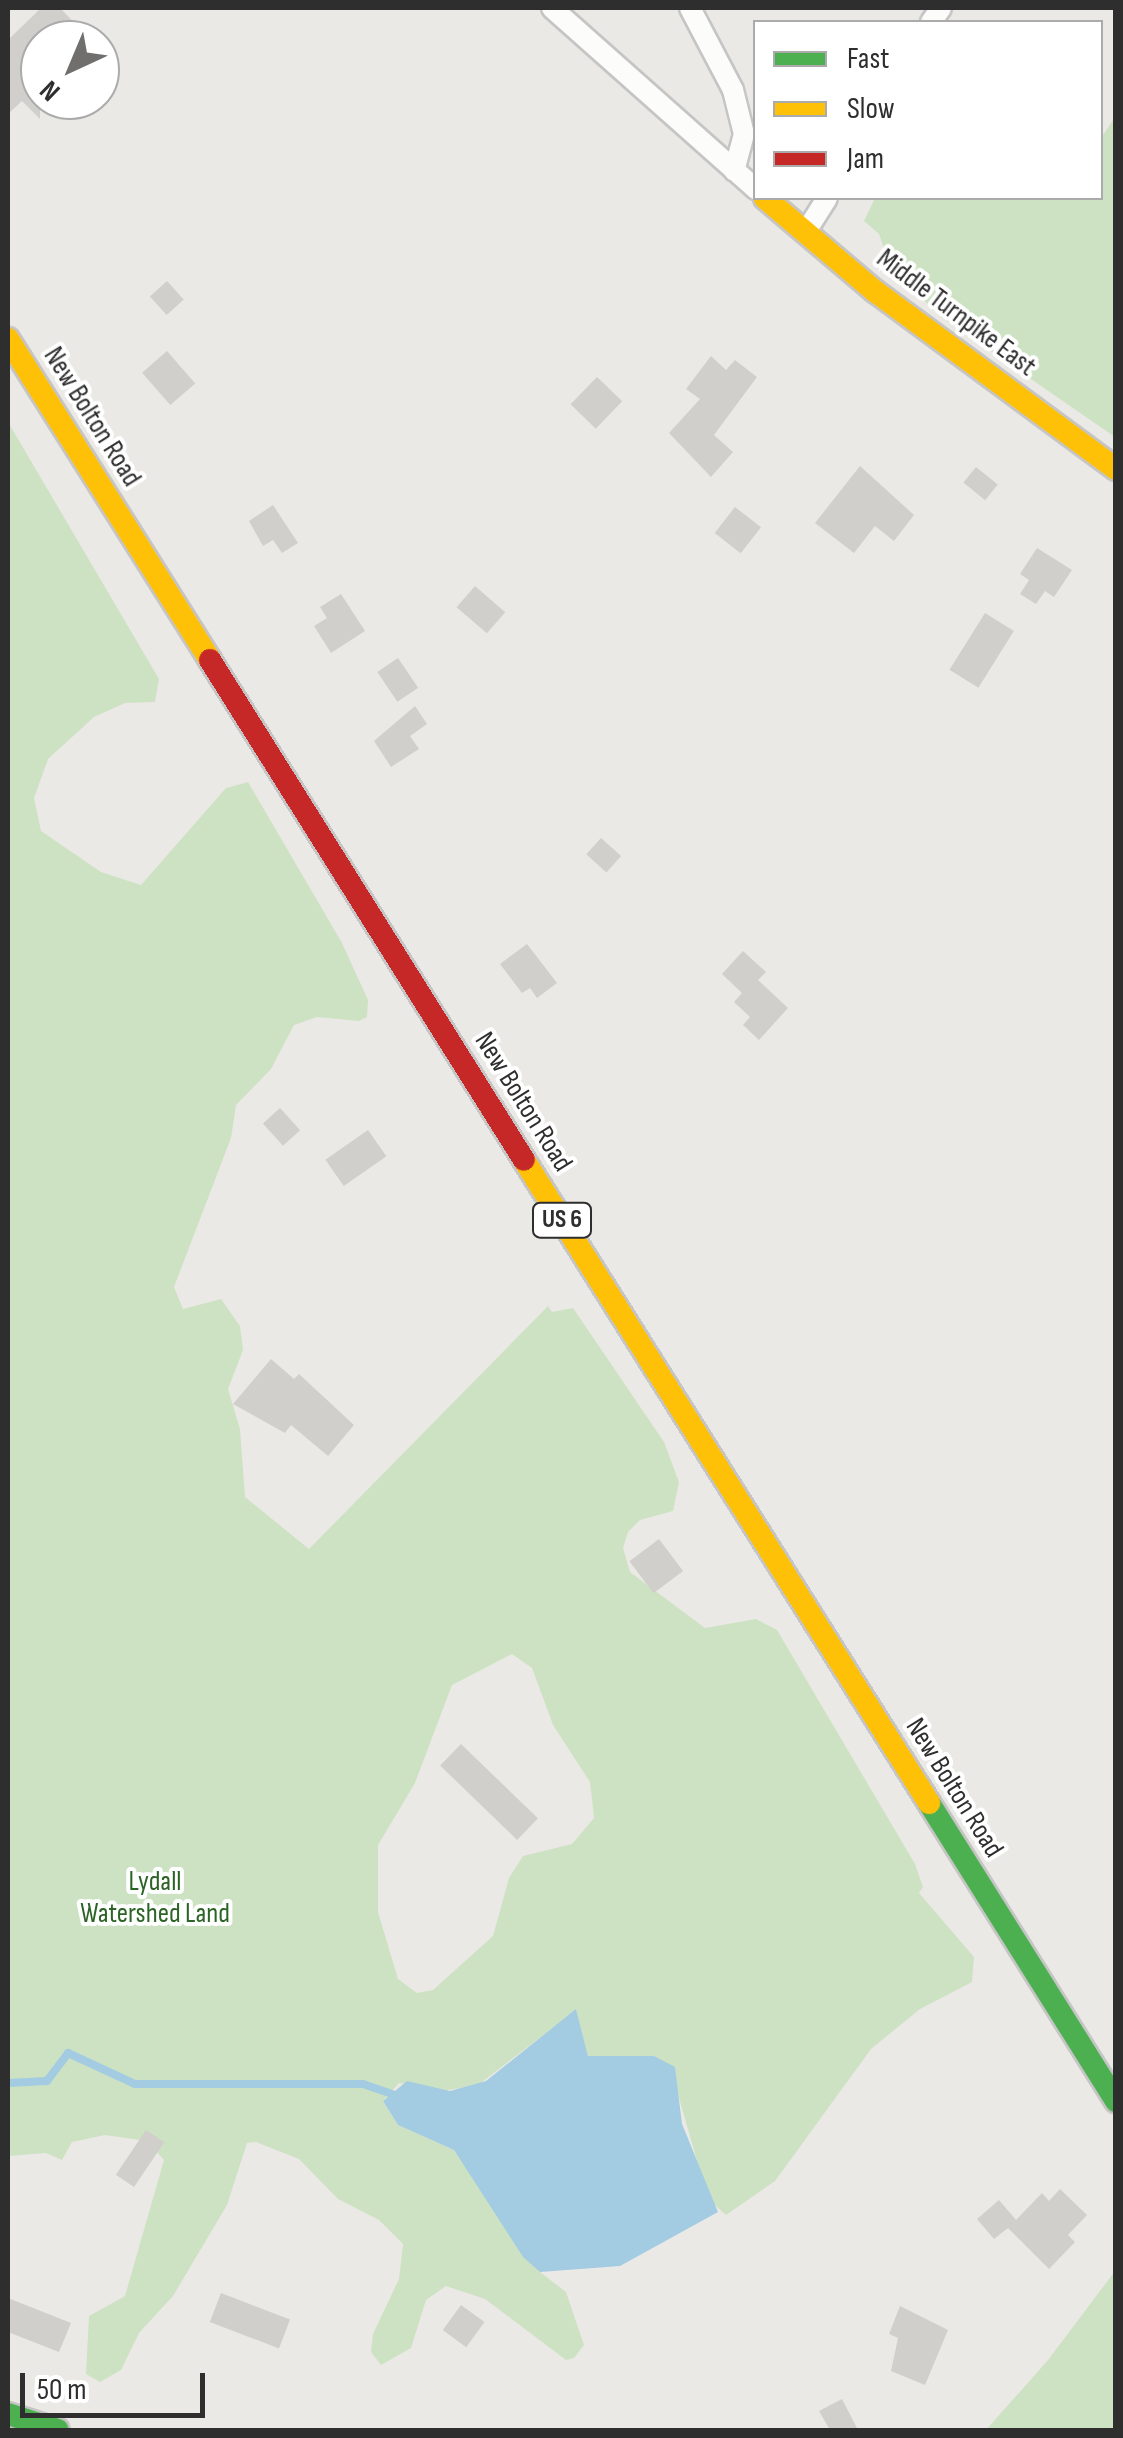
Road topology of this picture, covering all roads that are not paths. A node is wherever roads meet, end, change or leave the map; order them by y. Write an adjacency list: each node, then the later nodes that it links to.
1 (552, 8): 3 (street)
2 (690, 8): 3 (street)
3 (734, 170): 4 (street)
4 (753, 186)
5 (767, 200): 7 (main road, Middle Turnpike East)
6 (827, 200): 7 (street)
7 (805, 233): 9 (main road, Middle Turnpike East)
8 (8, 339): 10 (main road, New Bolton Road / US 6)
9 (1116, 469)
10 (1116, 2101)
11 (8, 2414): 12 (main road)
12 (58, 2430)

